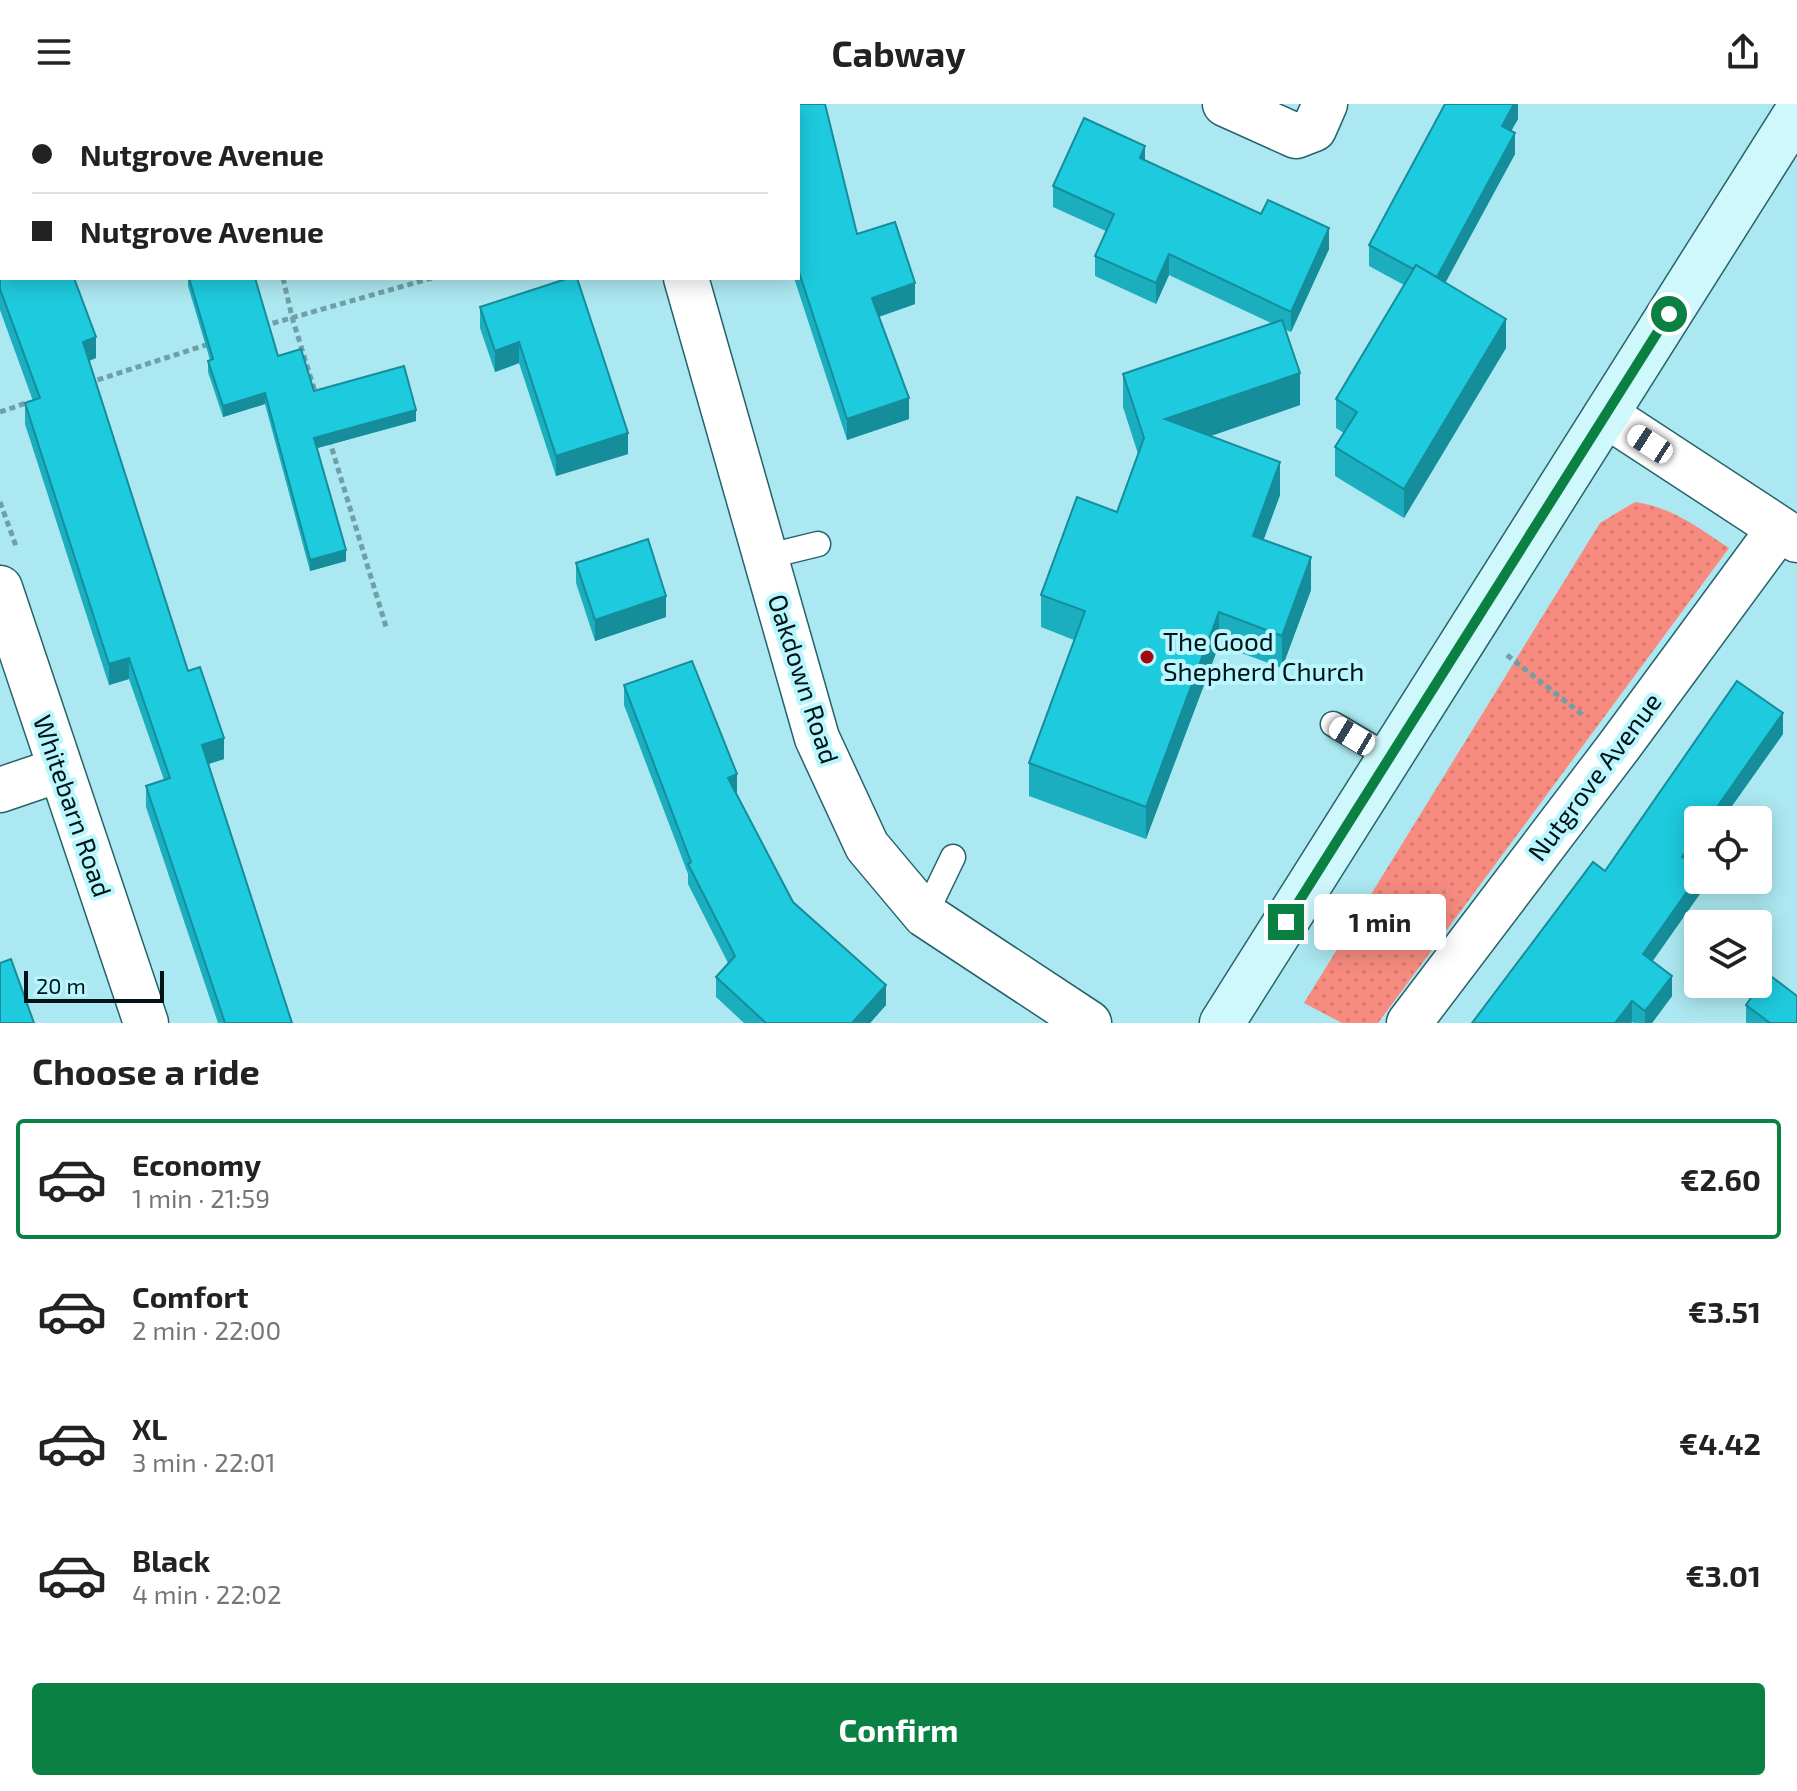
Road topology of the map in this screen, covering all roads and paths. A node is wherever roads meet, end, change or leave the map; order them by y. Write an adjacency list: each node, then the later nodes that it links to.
1 (1225, 104): 2 (street)
2 (1325, 104)
3 (1797, 112): 14 (main road)
4 (283, 280): 7 (path)
5 (425, 280): 7 (path)
6 (687, 280): 18 (street, Oakdown Road)
7 (292, 317): 8 (path); 12 (path)
8 (262, 326)
9 (219, 341): 10 (path)
10 (87, 383)
11 (44, 397): 13 (path)
12 (319, 406)
13 (0, 412)
14 (1606, 415): 16 (street, Nutgrove Avenue); 24 (main road)
15 (328, 436): 20 (path)
16 (1788, 534): 23 (street, Nutgrove Avenue)
17 (818, 544): 18 (lane)
18 (765, 557): 28 (street, Oakdown Road)
19 (0, 588): 25 (street, Whitebarn Road)
20 (387, 630)
21 (1506, 653): 23 (path)
22 (1333, 724): 24 (lane)
23 (1620, 745): 32 (street, Nutgrove Avenue)
24 (1389, 757): 31 (main road)
25 (59, 770): 26 (street); 29 (street, Whitebarn Road)
26 (0, 790)
27 (953, 857): 28 (lane)
28 (925, 915): 30 (street, Oakdown Road)
29 (146, 1023)
30 (1089, 1023)
31 (1222, 1023)
32 (1409, 1023)

